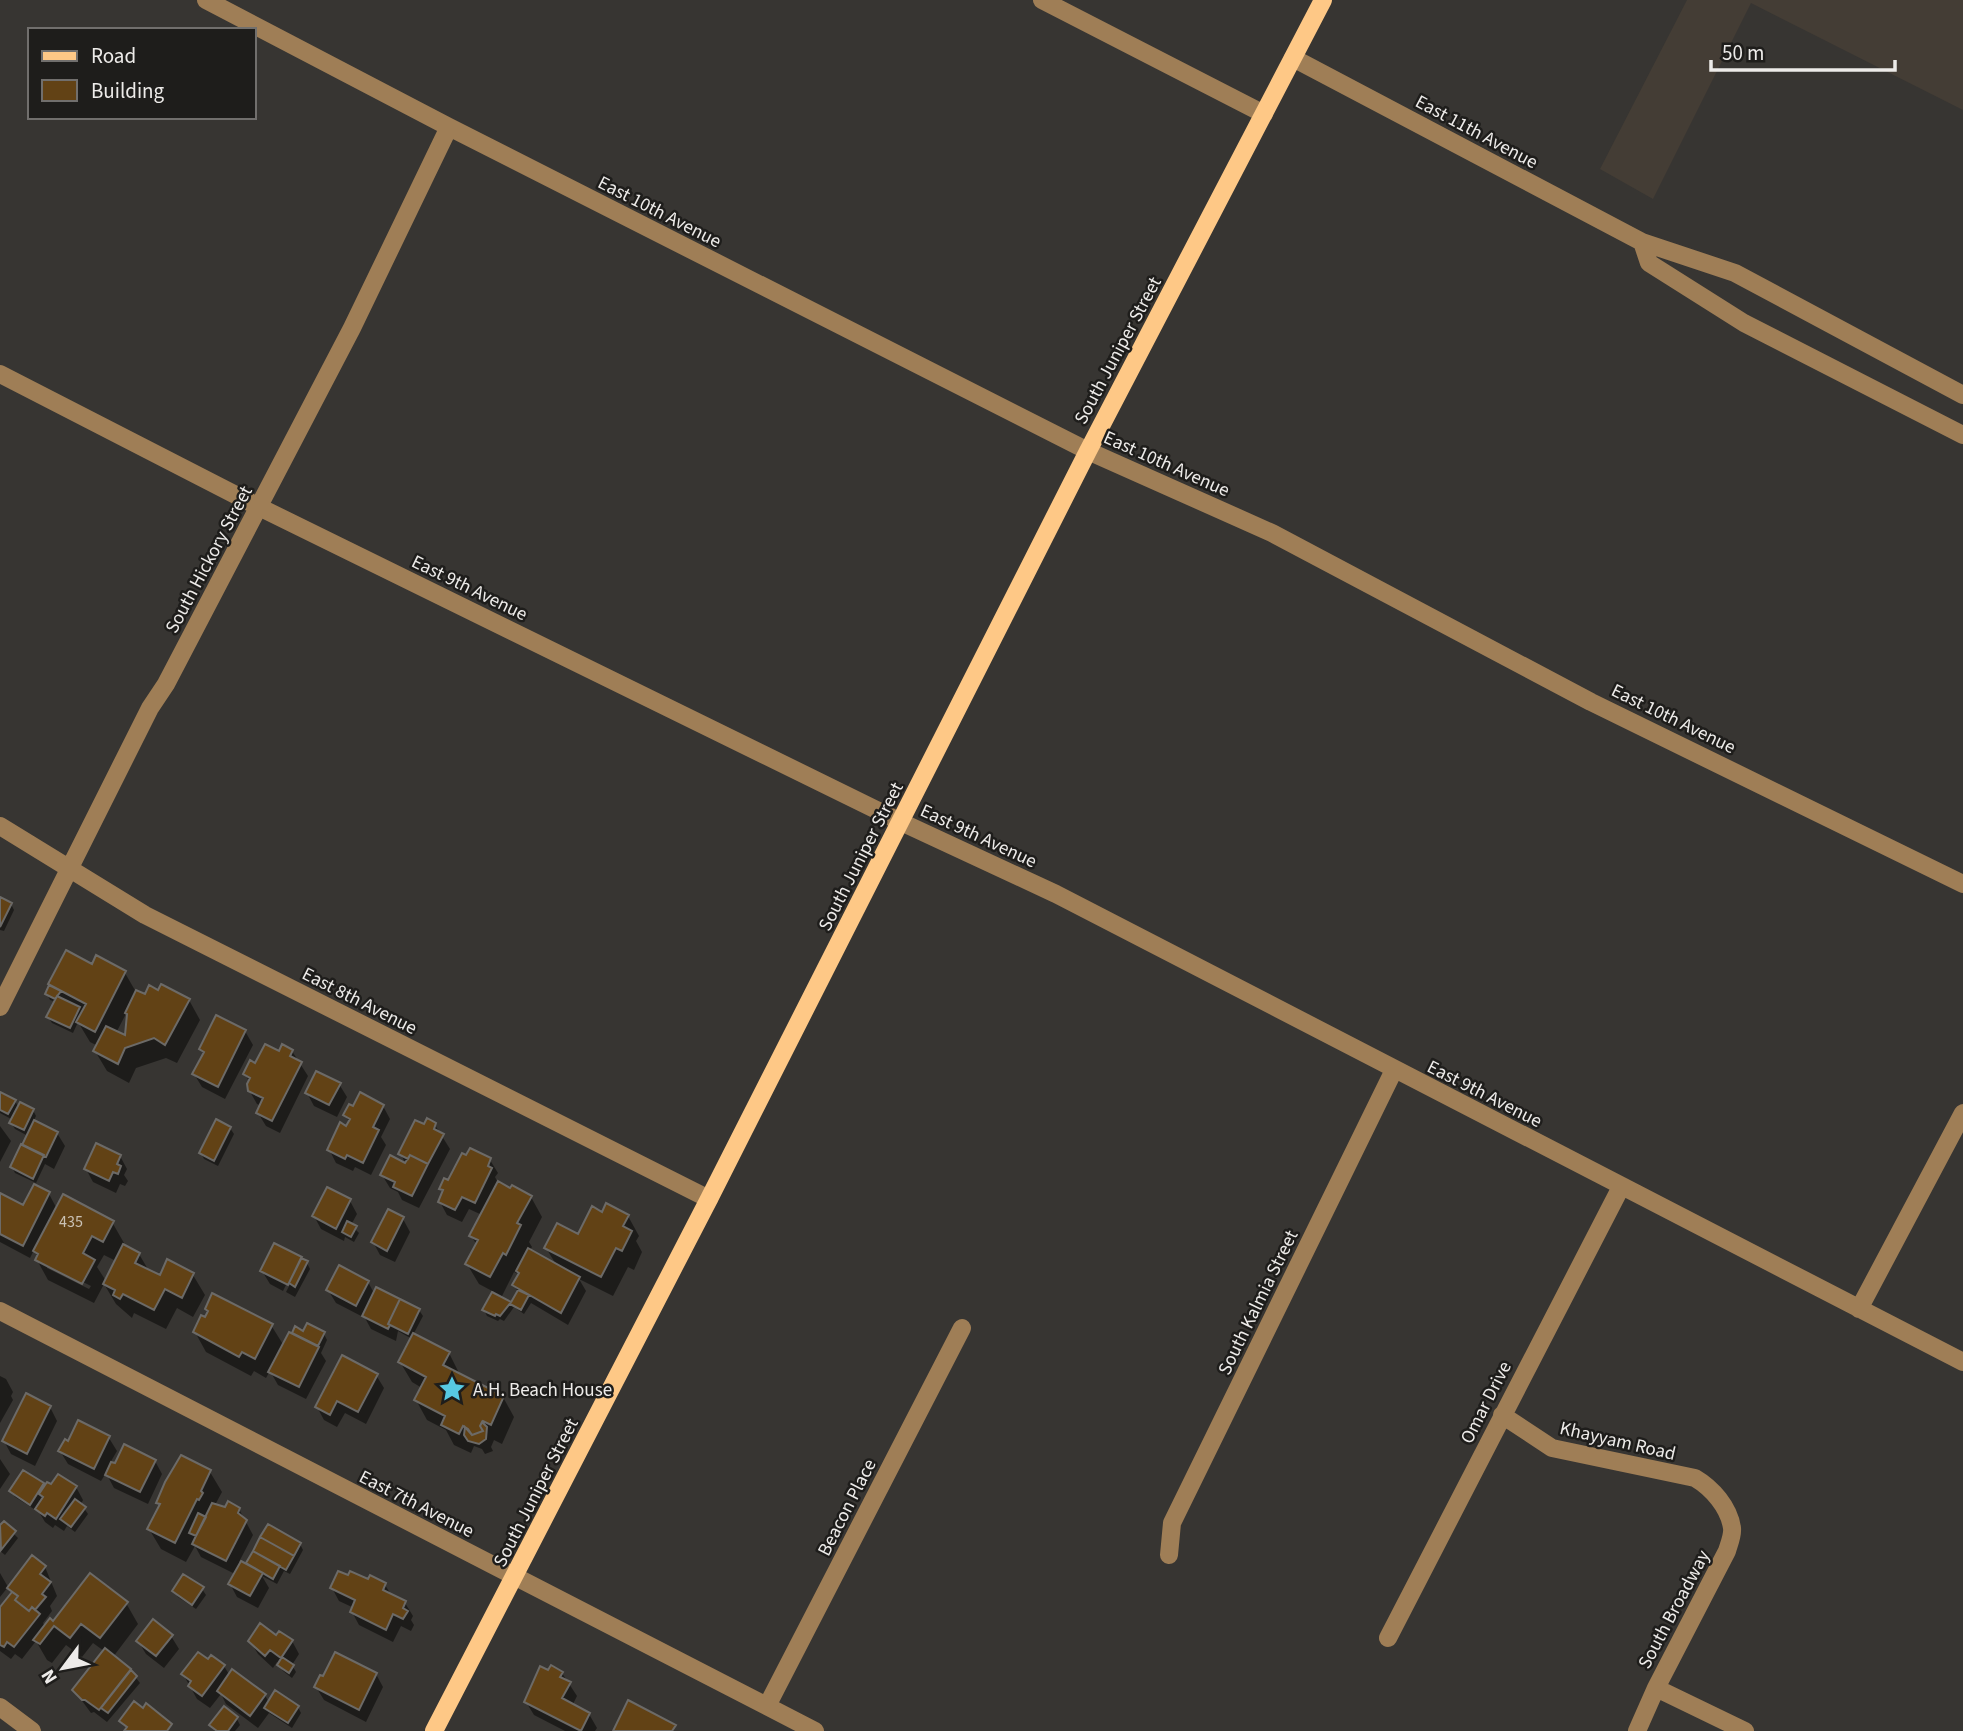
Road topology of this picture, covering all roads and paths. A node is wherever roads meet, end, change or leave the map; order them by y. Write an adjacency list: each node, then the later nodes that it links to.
1 (206, 0): 6 (street, East 10th Avenue)
2 (1042, 0): 5 (street)
3 (1323, 0): 4 (main road, South Juniper Street)
4 (1293, 58): 5 (main road, South Juniper Street); 7 (street, East 11th Avenue)
5 (1265, 114): 11 (main road, South Juniper Street)
6 (449, 127): 11 (street, East 10th Avenue); 12 (street, South Hickory Street)
7 (1642, 242): 9 (street, East 11th Avenue); 10 (street, East 11th Avenue)
8 (0, 374): 12 (street, East 9th Avenue)
9 (1963, 395)
10 (1963, 435)
11 (1088, 451): 13 (main road, South Juniper Street); 16 (street, East 10th Avenue)
12 (259, 507): 13 (street, East 9th Avenue); 15 (street, South Hickory Street)
13 (901, 822): 18 (street, East 9th Avenue); 21 (main road, South Juniper Street)
14 (0, 826): 15 (street, East 8th Avenue)
15 (71, 868): 17 (street, South Hickory Street); 21 (street, East 8th Avenue)
16 (1963, 884)
17 (0, 1007)
18 (1394, 1070): 20 (street, East 9th Avenue); 28 (street, South Kalmia Street)
19 (1963, 1113): 22 (street)
20 (1621, 1187): 22 (street, East 9th Avenue); 26 (street, Omar Drive)
21 (709, 1199): 29 (main road, South Juniper Street)
22 (1859, 1308): 25 (street, East 9th Avenue)
23 (0, 1311): 29 (street, East 7th Avenue)
24 (962, 1328): 32 (street, Beacon Place)
25 (1963, 1362)
26 (1502, 1415): 27 (street, Khayyam Road); 30 (street, Omar Drive)
27 (1722, 1504): 31 (street, South Broadway)
28 (1169, 1555)
29 (515, 1577): 32 (street, East 7th Avenue); 35 (main road, South Juniper Street)
30 (1388, 1638)
31 (1656, 1688): 37 (street, South Broadway); 38 (street)
32 (767, 1706): 36 (street, East 7th Avenue)
33 (0, 1707): 34 (street)
34 (32, 1731)
35 (434, 1731)
36 (815, 1731)
37 (1637, 1731)
38 (1745, 1731)

